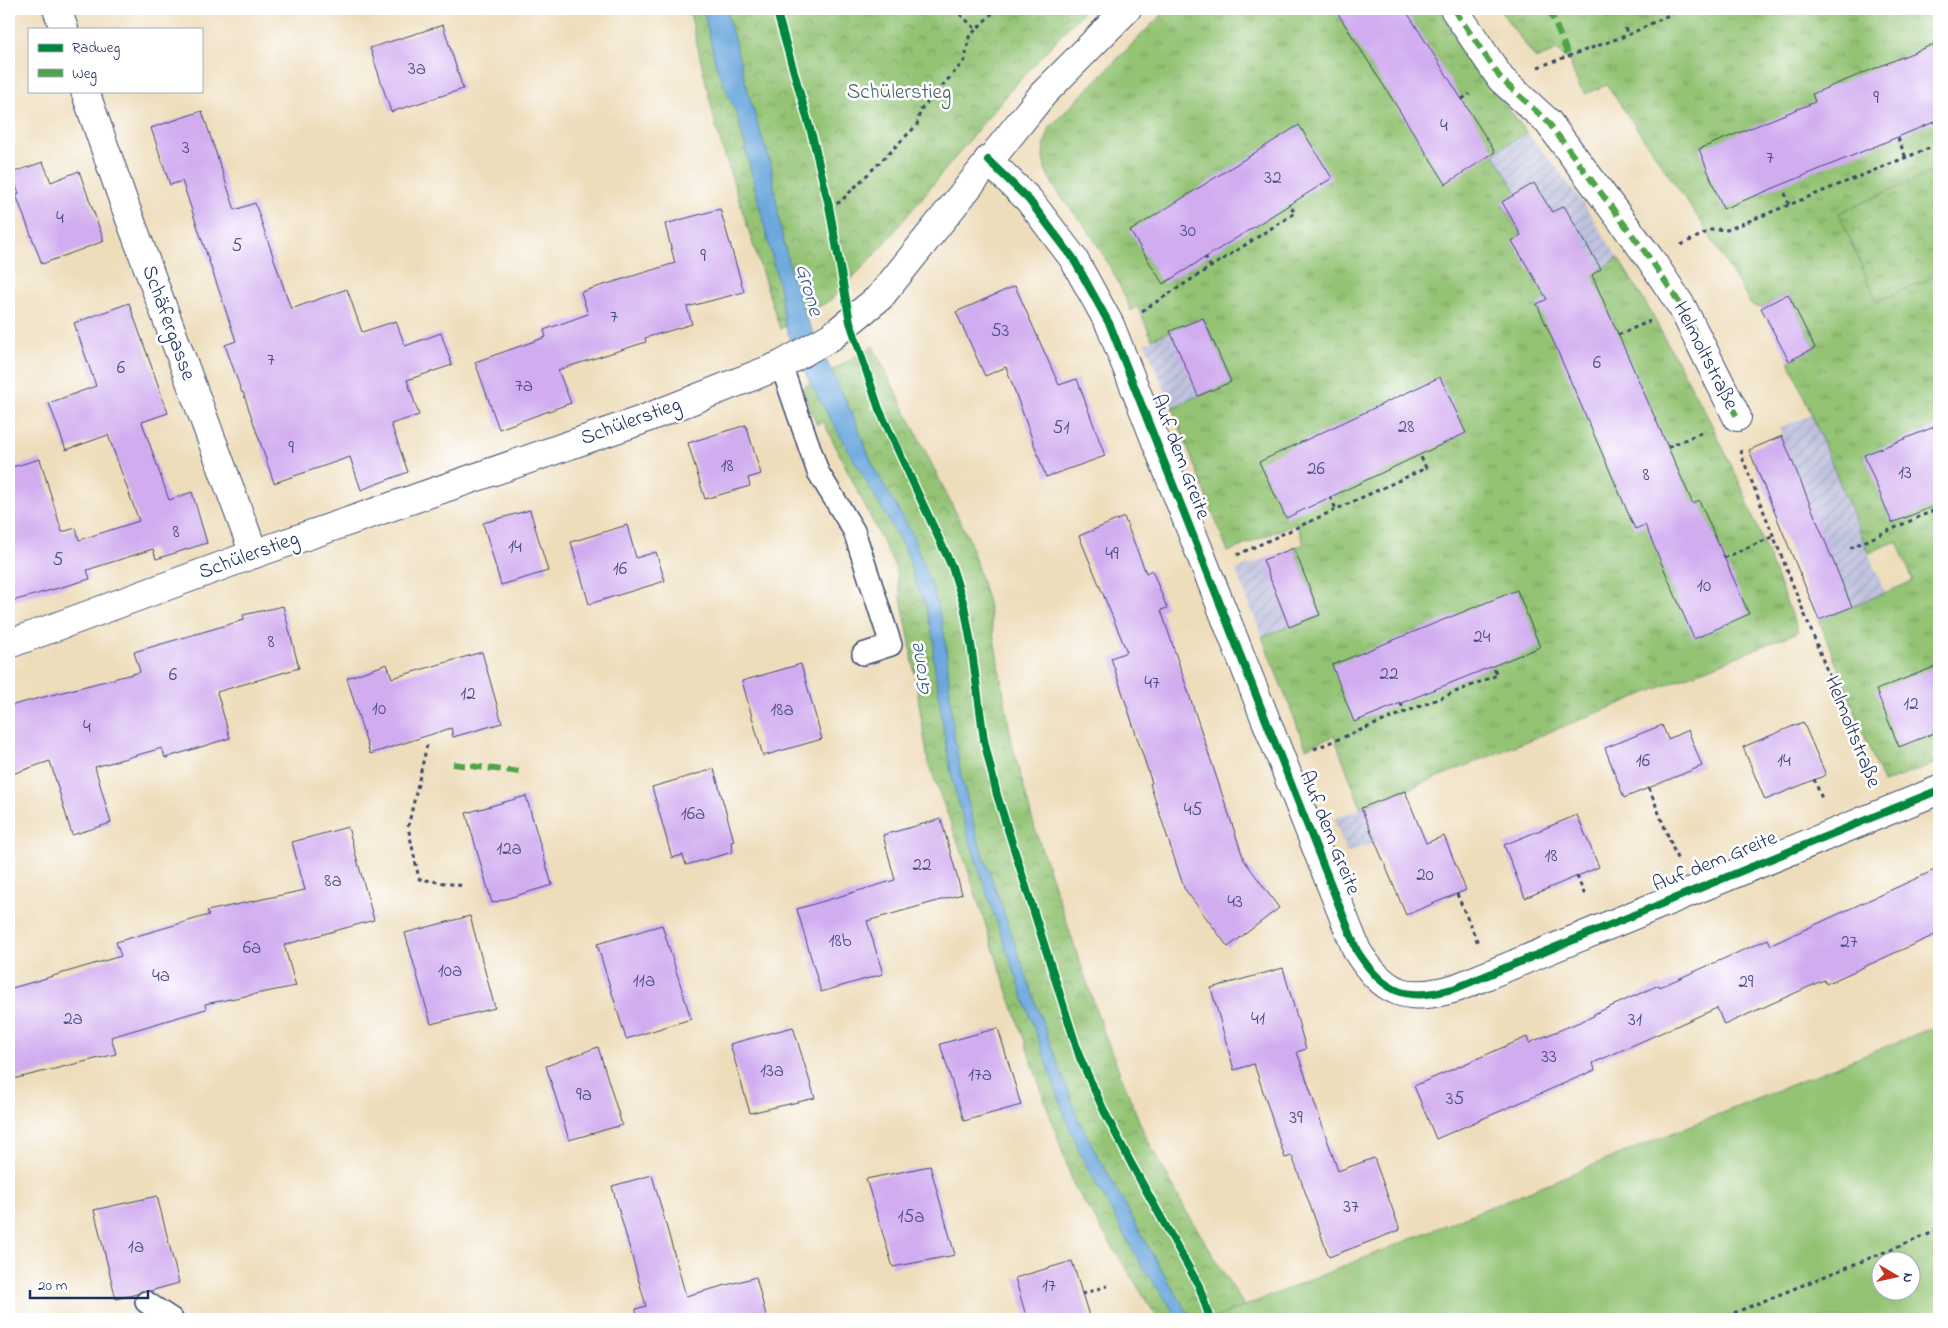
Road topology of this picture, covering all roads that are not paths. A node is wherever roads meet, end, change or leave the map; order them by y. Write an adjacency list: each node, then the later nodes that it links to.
1 (57, 9): 4 (street)
2 (1127, 9): 6 (street, Schülerstieg)
3 (1454, 9): 8 (street, Helmoltstraße)
4 (64, 28)
5 (86, 92): 9 (street, Schäfergasse)
6 (988, 160): 7 (street, Schülerstieg); 12 (street, Auf dem Greite)
7 (787, 362): 9 (street, Schülerstieg); 11 (lane)
8 (1737, 416)
9 (254, 554): 10 (street, Schülerstieg)
10 (9, 644)
11 (863, 654)
12 (1939, 790)
13 (146, 1302): 14 (lane)
14 (172, 1319)

